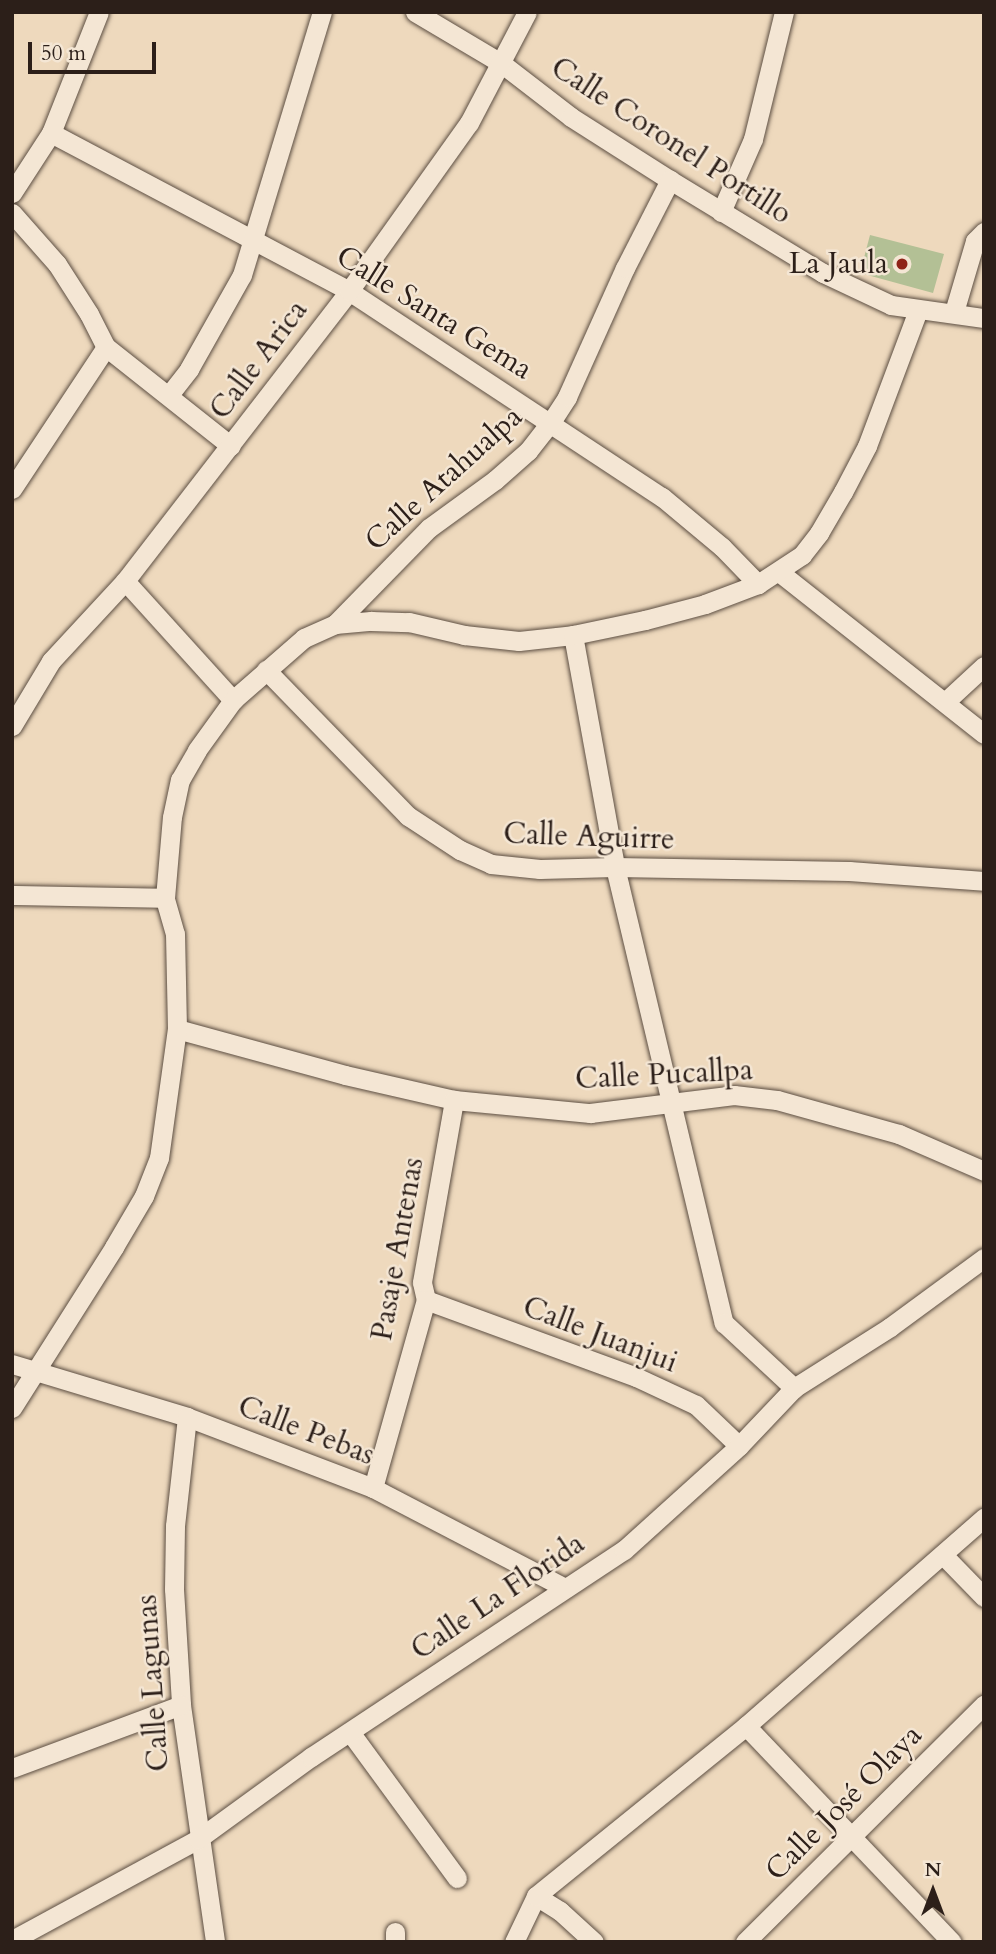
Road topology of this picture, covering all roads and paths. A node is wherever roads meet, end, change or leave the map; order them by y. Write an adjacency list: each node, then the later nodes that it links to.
1 (99, 12): 7 (street)
2 (322, 12): 13 (street)
3 (415, 12): 6 (street, Calle Coronel Portillo)
4 (527, 12): 6 (street, Calle Arica)
5 (784, 12): 10 (street)
6 (501, 63): 8 (street, Calle Coronel Portillo); 14 (street, Calle Arica)
7 (51, 133): 9 (street); 13 (street, Calle Santa Gema)
8 (670, 180): 10 (street, Calle Coronel Portillo); 20 (street, Calle Atahualpa)
9 (12, 193)
10 (721, 212): 15 (street, Calle Coronel Portillo)
11 (12, 213): 18 (street)
12 (984, 232): 16 (street)
13 (253, 238): 14 (street, Calle Santa Gema); 19 (street)
14 (349, 291): 20 (street, Calle Santa Gema); 21 (street, Calle Arica)
15 (918, 310): 16 (street, Calle Coronel Portillo); 23 (street)
16 (954, 312): 17 (street, Calle Coronel Portillo)
17 (984, 318)
18 (106, 347): 19 (street); 22 (street)
19 (169, 395): 21 (street)
20 (551, 422): 25 (street, Calle Santa Gema); 26 (street, Calle Atahualpa)
21 (231, 446): 24 (street, Calle Arica)
22 (12, 489)
23 (779, 572): 25 (street); 31 (street)
24 (125, 581): 30 (street); 32 (street, Calle Arica)
25 (758, 584): 27 (street)
26 (335, 624): 27 (street); 29 (street)
27 (573, 635): 34 (street)
28 (984, 666): 31 (street)
29 (266, 670): 30 (street); 34 (street, Calle Aguirre)
30 (233, 700): 37 (street)
31 (945, 702): 33 (street)
32 (12, 726)
33 (984, 734)
34 (615, 867): 35 (street, Calle Aguirre); 40 (street)
35 (984, 881)
36 (12, 895): 37 (street)
37 (165, 898): 38 (street)
38 (177, 1029): 39 (street, Calle Pucallpa); 45 (street)
39 (454, 1100): 40 (street, Calle Pucallpa); 43 (street, Pasaje Antenas)
40 (669, 1101): 41 (street, Calle Pucallpa); 46 (street)
41 (984, 1171)
42 (984, 1258): 46 (street, Calle La Florida)
43 (426, 1300): 49 (street, Calle Juanjui); 50 (street, Pasaje Antenas)
44 (12, 1364): 45 (street, Calle Pebas)
45 (34, 1373): 47 (street); 48 (street, Calle Pebas)
46 (794, 1388): 49 (street, Calle La Florida)
47 (12, 1408)
48 (187, 1418): 50 (street, Calle Pebas); 55 (street, Calle Lagunas)
49 (739, 1446): 53 (street, Calle La Florida)
50 (373, 1488): 53 (street, Calle Pebas)
51 (984, 1518): 52 (street)
52 (943, 1555): 54 (street); 57 (street)
53 (565, 1588): 58 (street, Calle La Florida)
54 (984, 1597)
55 (181, 1705): 59 (street); 61 (street, Calle Lagunas)
56 (984, 1705): 60 (street, Calle José Olaya)
57 (746, 1726): 60 (street); 63 (street)
58 (350, 1732): 61 (street, Calle La Florida); 62 (street)
59 (12, 1768)
60 (853, 1837): 68 (street, Calle José Olaya); 69 (street)
61 (198, 1839): 64 (street, Calle La Florida); 65 (street, Calle Lagunas)
62 (457, 1878)
63 (537, 1896): 66 (street); 67 (street)
64 (12, 1940)
65 (215, 1942)
66 (514, 1942)
67 (594, 1942)
68 (745, 1942)
69 (952, 1942)

